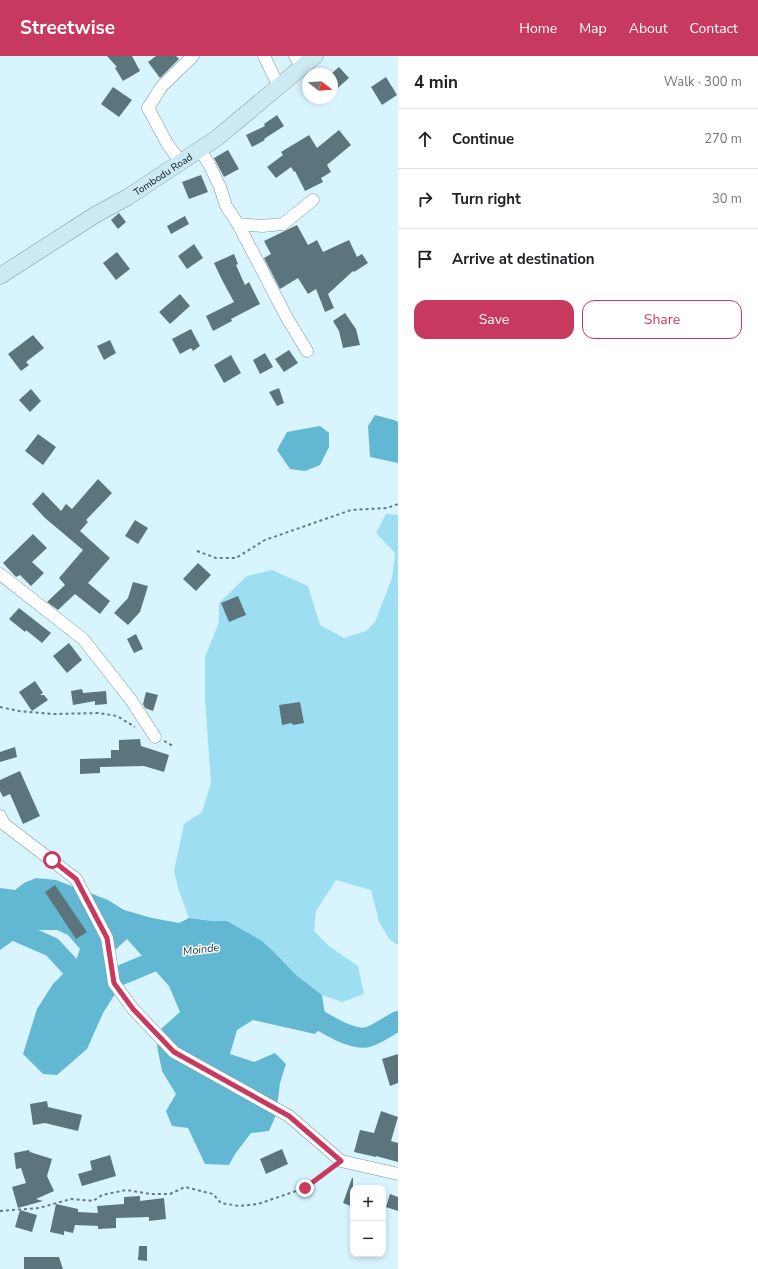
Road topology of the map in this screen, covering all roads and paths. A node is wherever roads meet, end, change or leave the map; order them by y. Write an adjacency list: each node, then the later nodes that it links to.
1 (193, 56): 7 (street)
2 (264, 56): 5 (street)
3 (315, 56): 4 (main road, Tombodu Road)
4 (298, 61): 5 (main road, Tombodu Road)
5 (278, 85): 6 (main road, Tombodu Road)
6 (200, 150): 7 (main road, Tombodu Road); 9 (street)
7 (181, 162): 10 (main road, Tombodu Road)
8 (313, 200): 9 (street)
9 (238, 224): 11 (street)
10 (0, 276)
11 (307, 351)
12 (398, 504): 13 (path)
13 (197, 551)
14 (0, 574): 16 (street)
15 (0, 707): 16 (path)
16 (155, 737): 17 (path)
17 (173, 746)
18 (0, 816): 19 (street)
19 (341, 1161): 20 (street); 21 (path)
20 (398, 1174)
21 (0, 1210)

